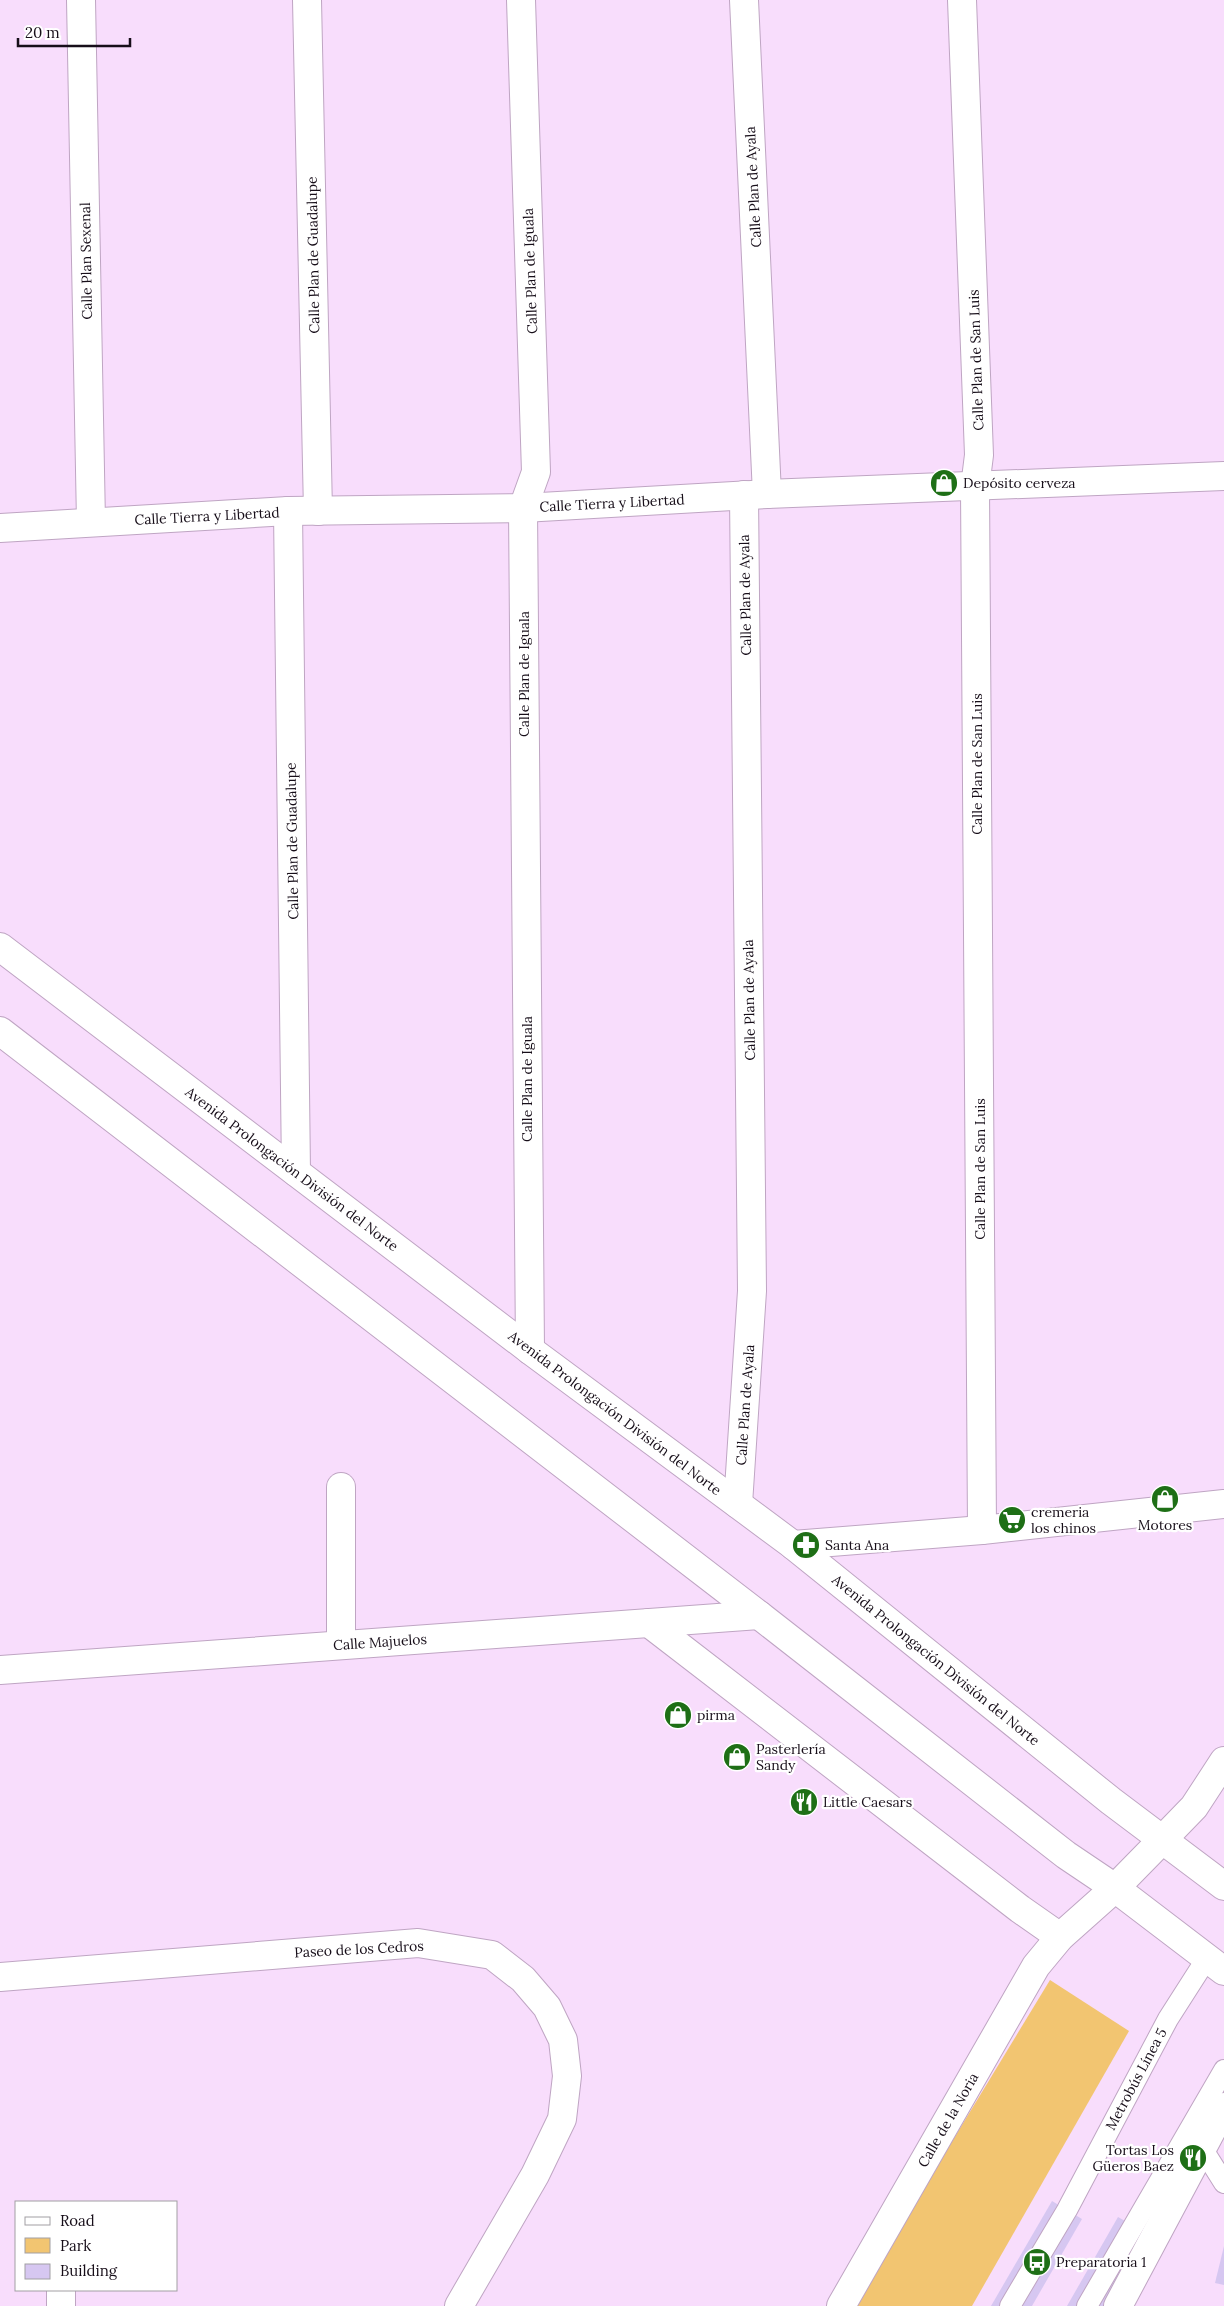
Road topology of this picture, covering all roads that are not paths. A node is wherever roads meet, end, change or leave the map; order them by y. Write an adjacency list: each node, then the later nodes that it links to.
1 (81, 0): 12 (street, Calle Plan Sexenal)
2 (307, 0): 11 (street, Calle Plan de Guadalupe)
3 (521, 0): 9 (street, Calle Plan de Iguala)
4 (744, 0): 8 (street, Calle Plan de Ayala)
5 (962, 0): 7 (street, Calle Plan de San Luis)
6 (1224, 476): 7 (street, Calle Tierra y Libertad)
7 (975, 487): 8 (street, Calle Tierra y Libertad); 21 (street, Calle Plan de San Luis)
8 (756, 494): 9 (street, Calle Tierra y Libertad); 19 (street, Calle Plan de Ayala)
9 (522, 508): 11 (street, Calle Tierra y Libertad); 17 (street, Calle Plan de Iguala)
10 (288, 511): 11 (street, Calle Tierra y Libertad); 12 (street, Calle Tierra y Libertad); 16 (street, Calle Plan de Guadalupe)
11 (318, 511)
12 (91, 522): 13 (street, Calle Tierra y Libertad)
13 (0, 528)
14 (0, 947): 16 (street, Avenida Prolongación División del Norte)
15 (0, 1031): 23 (street)
16 (296, 1172): 17 (street, Avenida Prolongación División del Norte)
17 (530, 1350): 19 (street, Avenida Prolongación División del Norte)
18 (341, 1487): 25 (street)
19 (738, 1504): 22 (street, Avenida Prolongación División del Norte)
20 (1224, 1504): 21 (street)
21 (982, 1530): 22 (street)
22 (793, 1545): 28 (street, Avenida Prolongación División del Norte)
23 (759, 1615): 24 (street, Calle Majuelos); 30 (street)
24 (649, 1624): 25 (street, Calle Majuelos); 31 (street)
25 (341, 1645): 26 (street, Calle Majuelos)
26 (0, 1670)
27 (1224, 1761): 28 (street, Calle de la Noria)
28 (1162, 1840): 29 (street, Avenida Prolongación División del Norte); 30 (street, Calle de la Noria)
29 (1224, 1886)
30 (1115, 1888): 31 (street, Calle de la Noria); 32 (street)
31 (1060, 1937): 42 (street, Calle de la Noria)
32 (1215, 1964): 43 (lane, Metrobús Línea 5)
33 (0, 1977): 41 (street, Paseo de los Cedros)
34 (1224, 2070): 44 (lane)
35 (1224, 2107): 36 (street)
36 (1202, 2148): 37 (lane); 39 (street)
37 (1224, 2183)
38 (61, 2291): 40 (street)
39 (1123, 2305)
40 (62, 2306)
41 (459, 2306)
42 (840, 2306)
43 (1010, 2306)
44 (1087, 2306)

